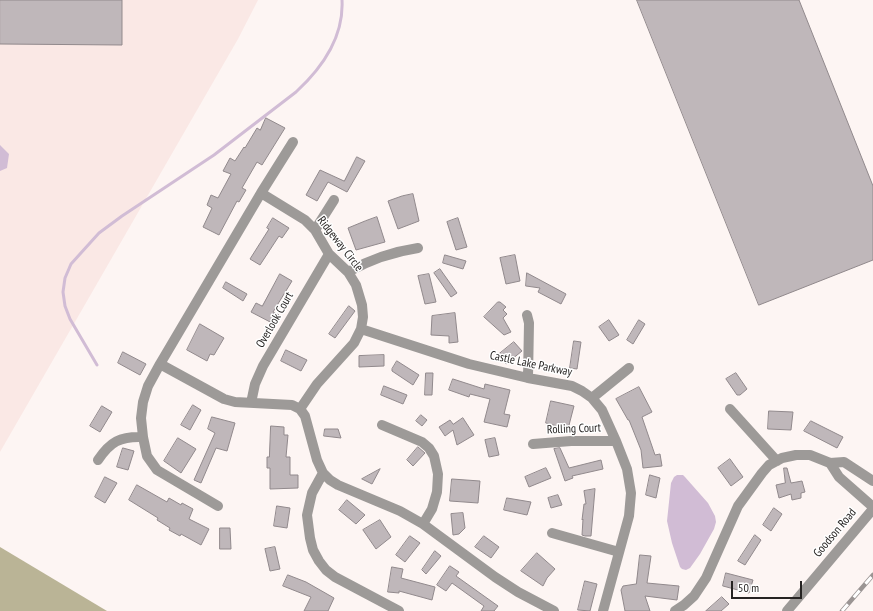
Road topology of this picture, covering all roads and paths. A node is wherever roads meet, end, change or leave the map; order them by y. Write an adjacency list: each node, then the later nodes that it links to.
1 (293, 142): 2 (street)
2 (261, 193): 4 (street, Ridgeway Circle); 10 (street)
3 (334, 200): 4 (street)
4 (316, 230): 6 (street, Ridgeway Circle)
5 (418, 248): 7 (street)
6 (329, 254): 7 (street, Ridgeway Circle); 14 (street, Overlook Court)
7 (348, 272): 9 (street, Ridgeway Circle)
8 (527, 315): 12 (street)
9 (361, 329): 12 (street, Castle Lake Parkway); 15 (street, Ridgeway Circle)
10 (160, 364): 14 (street); 18 (street)
11 (629, 368): 13 (street)
12 (528, 378): 13 (street, Castle Lake Parkway)
13 (592, 398): 19 (street, Castle Lake Parkway)
14 (251, 403): 15 (street)
15 (300, 409): 24 (street)
16 (730, 409): 22 (street)
17 (382, 424): 28 (street)
18 (143, 437): 21 (street); 26 (street)
19 (616, 441): 20 (street, Rolling Court); 30 (street, Castle Lake Parkway)
20 (533, 444)
21 (98, 460)
22 (777, 461): 23 (street); 34 (street)
23 (830, 463): 25 (street); 27 (street)
24 (324, 472): 28 (street); 31 (street)
25 (873, 481)
26 (218, 506)
27 (873, 508): 35 (street, Goodson Road)
28 (423, 524): 32 (street)
29 (552, 533): 30 (street)
30 (619, 552): 33 (street, Castle Lake Parkway)
31 (399, 611)
32 (554, 611)
33 (603, 611)
34 (675, 611)
35 (787, 611)

